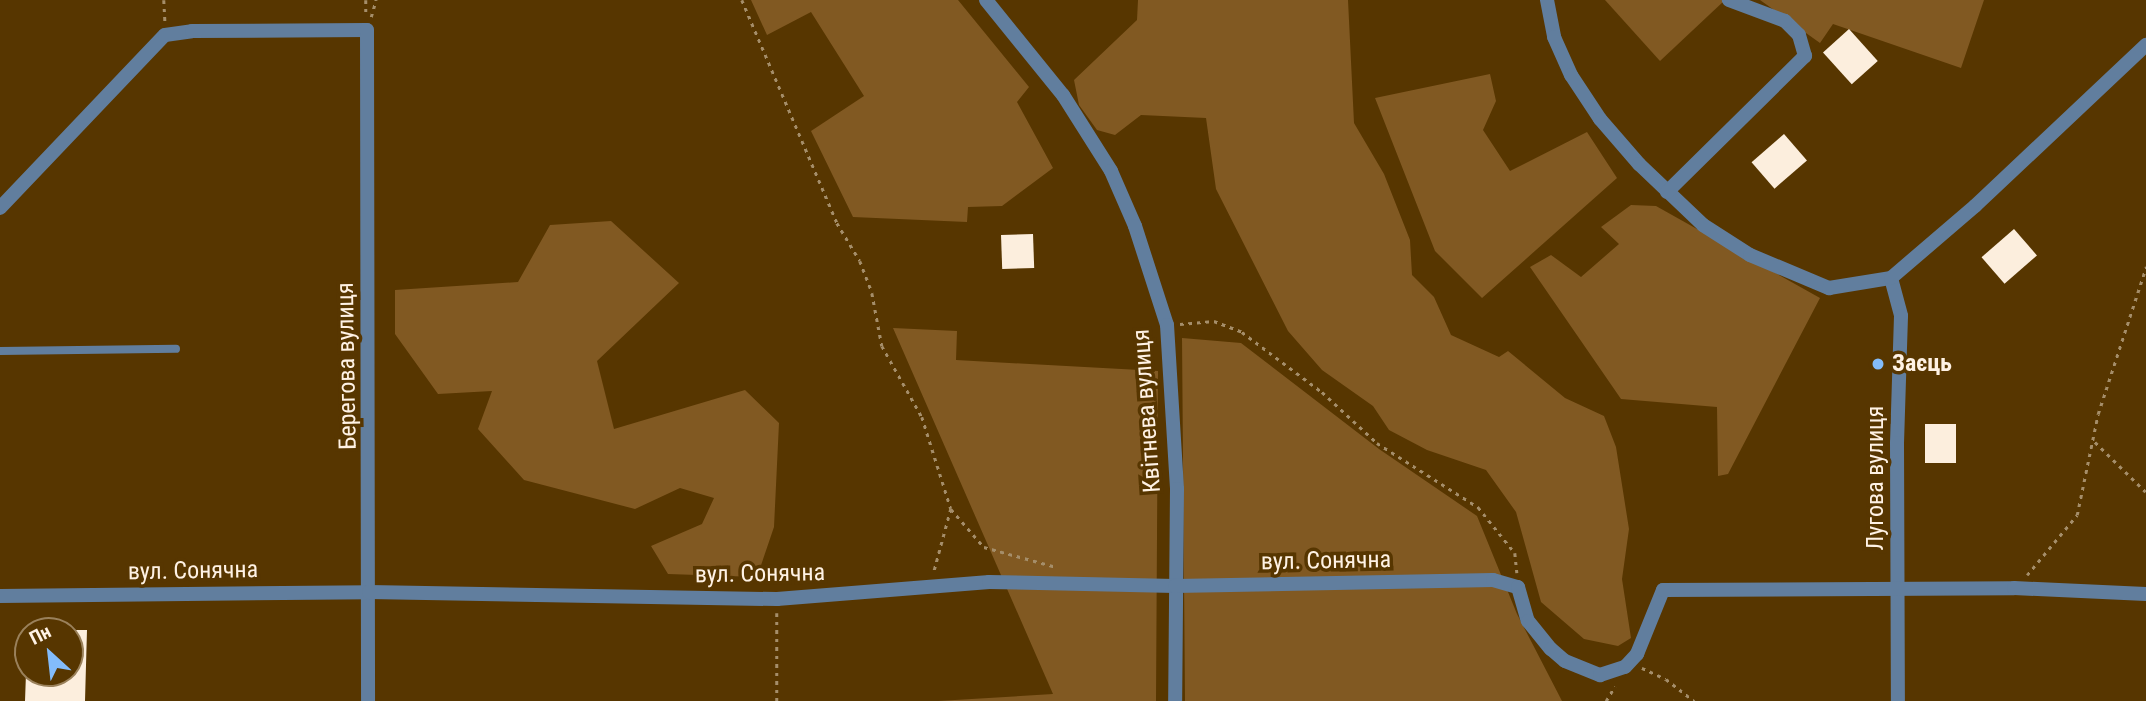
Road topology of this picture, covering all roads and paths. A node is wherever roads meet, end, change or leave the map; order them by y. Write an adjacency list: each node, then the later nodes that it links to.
1 (164, 0): 6 (path)
2 (742, 0): 17 (path)
3 (986, 0): 12 (street, Квітнева вулиця)
4 (1547, 0): 8 (street)
5 (1729, 0): 8 (street)
6 (165, 35): 9 (street); 24 (street, Берегова вулиця)
7 (2146, 45): 11 (street)
8 (1667, 192): 11 (street)
9 (0, 208)
10 (2146, 267): 15 (path)
11 (1891, 278): 22 (street, Лугова вулиця)
12 (1167, 325): 19 (street, Квітнева вулиця); 20 (path)
13 (176, 349): 14 (lane)
14 (0, 351)
15 (2095, 442): 16 (path); 21 (path)
16 (2146, 492)
17 (951, 509): 18 (path); 23 (path)
18 (1061, 568)
19 (1175, 586): 20 (street, вул. Сонячна); 23 (street, вул. Сонячна); 31 (street, Квітнева вулиця)
20 (1518, 587): 28 (street)
21 (2014, 588): 22 (street); 25 (street)
22 (1898, 589): 28 (street); 34 (street, Лугова вулиця)
23 (918, 591): 27 (street, вул. Сонячна)
24 (369, 592): 26 (street, вул. Сонячна); 27 (street, вул. Сонячна); 29 (street, Берегова вулиця)
25 (2146, 594)
26 (0, 596)
27 (777, 599): 30 (path)
28 (1625, 667): 32 (path); 33 (path)
29 (368, 701)
30 (777, 701)
31 (1175, 701)
32 (1606, 701)
33 (1694, 701)
34 (1898, 701)

